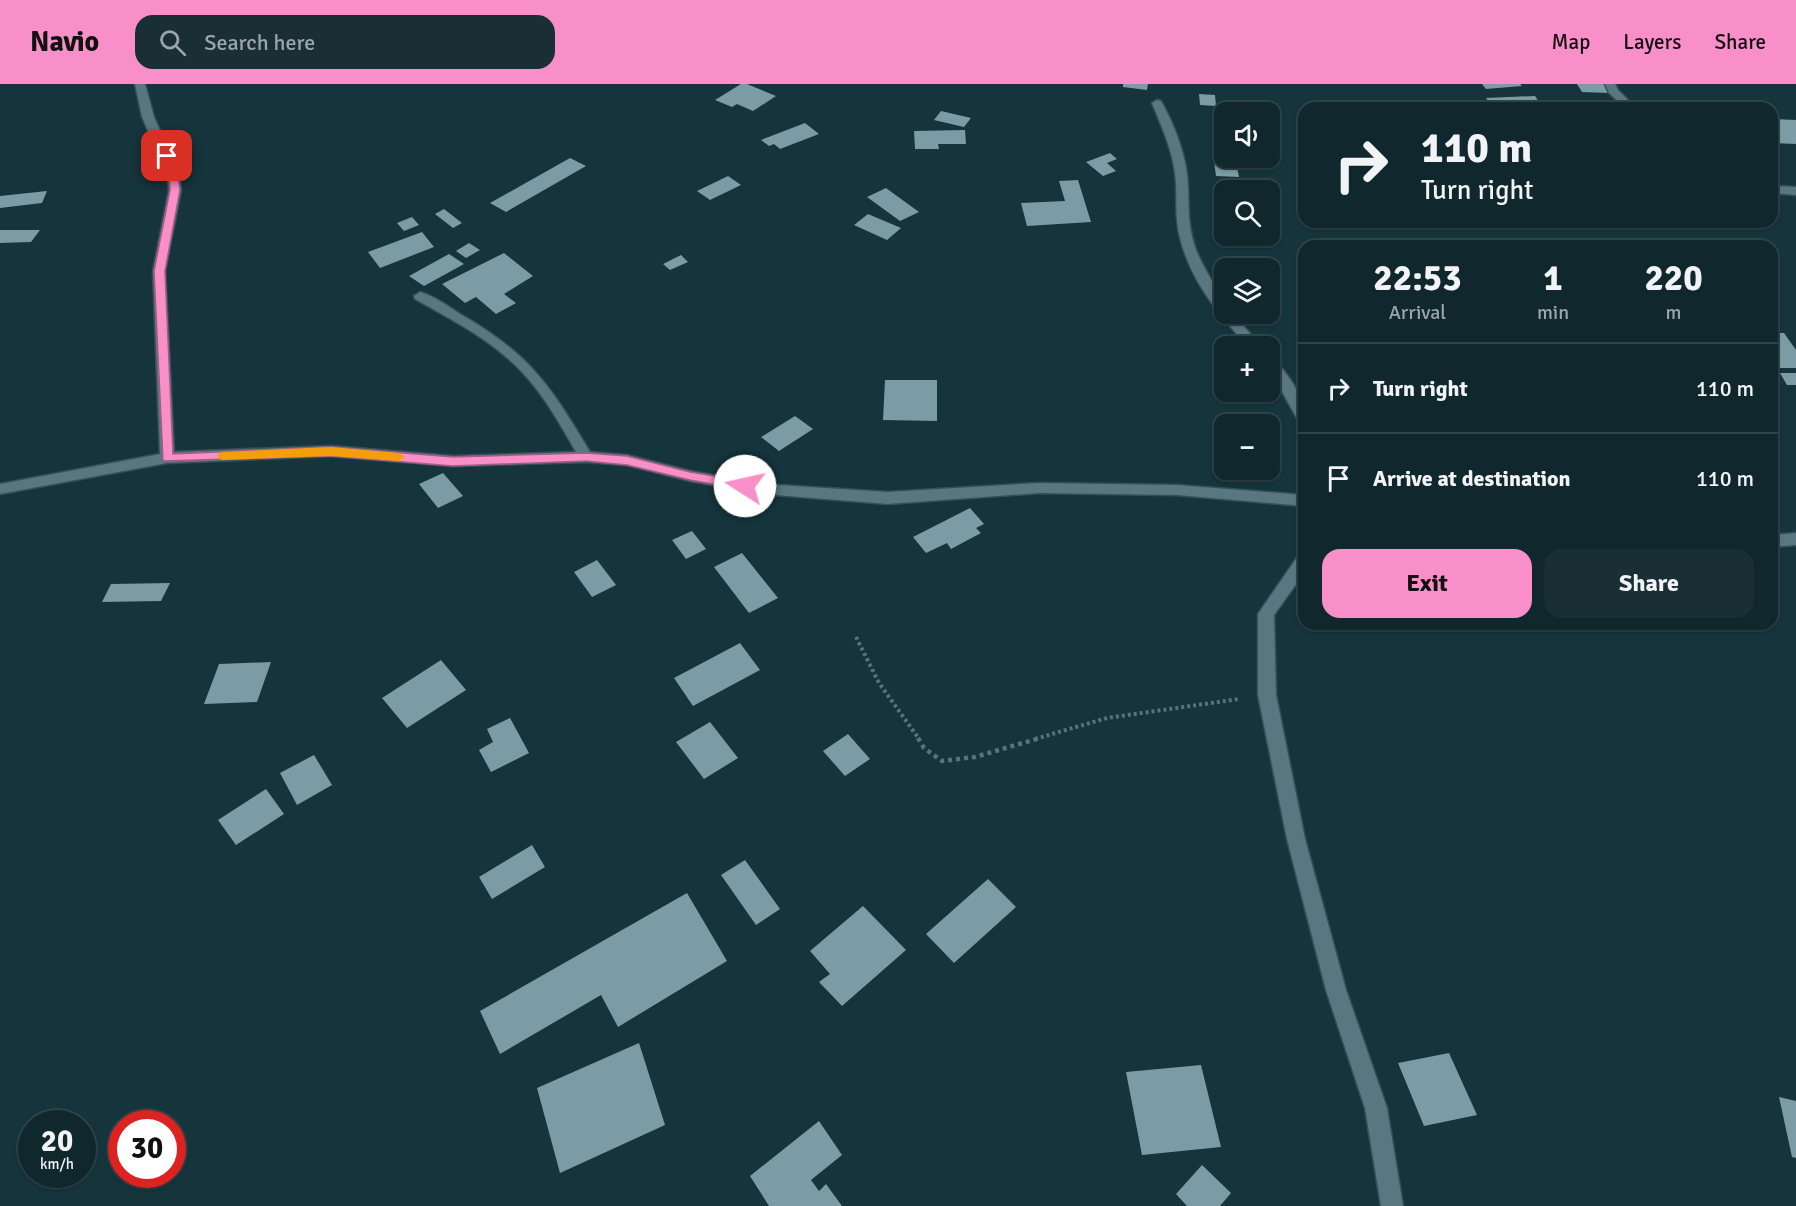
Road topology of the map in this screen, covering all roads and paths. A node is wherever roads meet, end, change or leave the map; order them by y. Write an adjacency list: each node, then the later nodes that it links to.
1 (140, 84): 14 (street)
2 (1610, 84): 3 (street)
3 (1625, 102)
4 (1157, 103): 8 (street)
5 (1778, 190): 6 (street)
6 (1796, 191)
7 (420, 296): 13 (street)
8 (1214, 299)
9 (1236, 324): 10 (street)
10 (1246, 336)
11 (1280, 375): 12 (street)
12 (1298, 408)
13 (586, 457): 14 (street); 16 (street)
14 (167, 458): 15 (street)
15 (0, 489)
16 (1298, 500)
17 (1796, 539): 18 (street)
18 (1778, 540)
19 (1298, 569): 21 (street)
20 (856, 637): 21 (path)
21 (1267, 695): 22 (street)
22 (1392, 1206)

